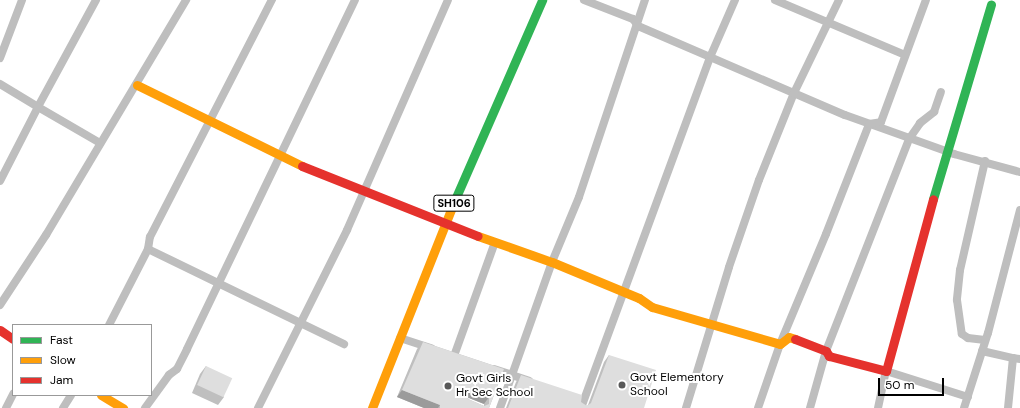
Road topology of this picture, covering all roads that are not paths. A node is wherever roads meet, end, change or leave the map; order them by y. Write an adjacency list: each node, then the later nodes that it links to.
1 (22, 0): 19 (street)
2 (96, 0): 24 (street)
3 (186, 0): 21 (street)
4 (272, 0): 25 (street)
5 (355, 0): 30 (street)
6 (448, 0): 34 (street)
7 (542, 0): 36 (street, SH106)
8 (646, 0): 16 (street)
9 (735, 0): 17 (street)
10 (775, 0): 15 (street)
11 (839, 0): 15 (street)
12 (926, 0): 18 (street)
13 (588, 1): 16 (street)
14 (991, 4): 29 (street)
15 (828, 24): 18 (street); 23 (street)
16 (638, 26): 17 (street); 39 (street)
17 (711, 55): 23 (street); 41 (street)
18 (905, 56): 26 (street)
19 (0, 58)
20 (0, 84): 24 (street)
21 (137, 85): 25 (street); 28 (street)
22 (941, 92): 27 (street)
23 (794, 93): 26 (street); 44 (street)
24 (38, 107): 28 (street); 33 (street)
25 (210, 122): 30 (street); 38 (street)
26 (869, 124): 27 (street); 51 (street)
27 (909, 139): 29 (street); 52 (street)
28 (100, 144): 42 (street)
29 (946, 151): 31 (street); 56 (street)
30 (280, 157): 34 (street); 40 (street)
31 (985, 162): 32 (street); 49 (street)
32 (1020, 172)
33 (0, 181)
34 (362, 192): 36 (street); 43 (street)
35 (1020, 210): 49 (street)
36 (444, 224): 37 (street); 48 (street, SH106)
37 (495, 242): 39 (street); 48 (street)
38 (148, 249): 40 (street); 45 (street)
39 (552, 262): 41 (street); 57 (street)
40 (219, 284): 43 (street); 66 (street)
41 (622, 292): 44 (street); 70 (street)
42 (0, 305)
43 (302, 322): 50 (street); 67 (street)
44 (712, 323): 51 (street); 71 (street)
45 (110, 324)
46 (0, 330): 47 (street)
47 (12, 338)
48 (400, 338): 68 (street, SH106)
49 (985, 340): 53 (street)
50 (344, 344)
51 (780, 344): 52 (street); 72 (street)
52 (826, 351): 56 (street); 73 (street)
53 (982, 351): 54 (street); 62 (street)
54 (1017, 358): 76 (street)
55 (483, 365): 57 (street)
56 (886, 370): 62 (street); 74 (street)
57 (512, 375): 58 (street); 69 (street)
58 (541, 384)
59 (12, 396): 63 (street)
60 (70, 396): 64 (street)
61 (103, 396): 65 (street)
62 (968, 397): 75 (street)
63 (6, 408)
64 (63, 408)
65 (122, 408)
66 (145, 408)
67 (258, 408)
68 (372, 408)
69 (500, 408)
70 (581, 408)
71 (686, 408)
72 (758, 408)
73 (810, 408)
74 (878, 408)
75 (964, 408)
76 (1008, 408)

